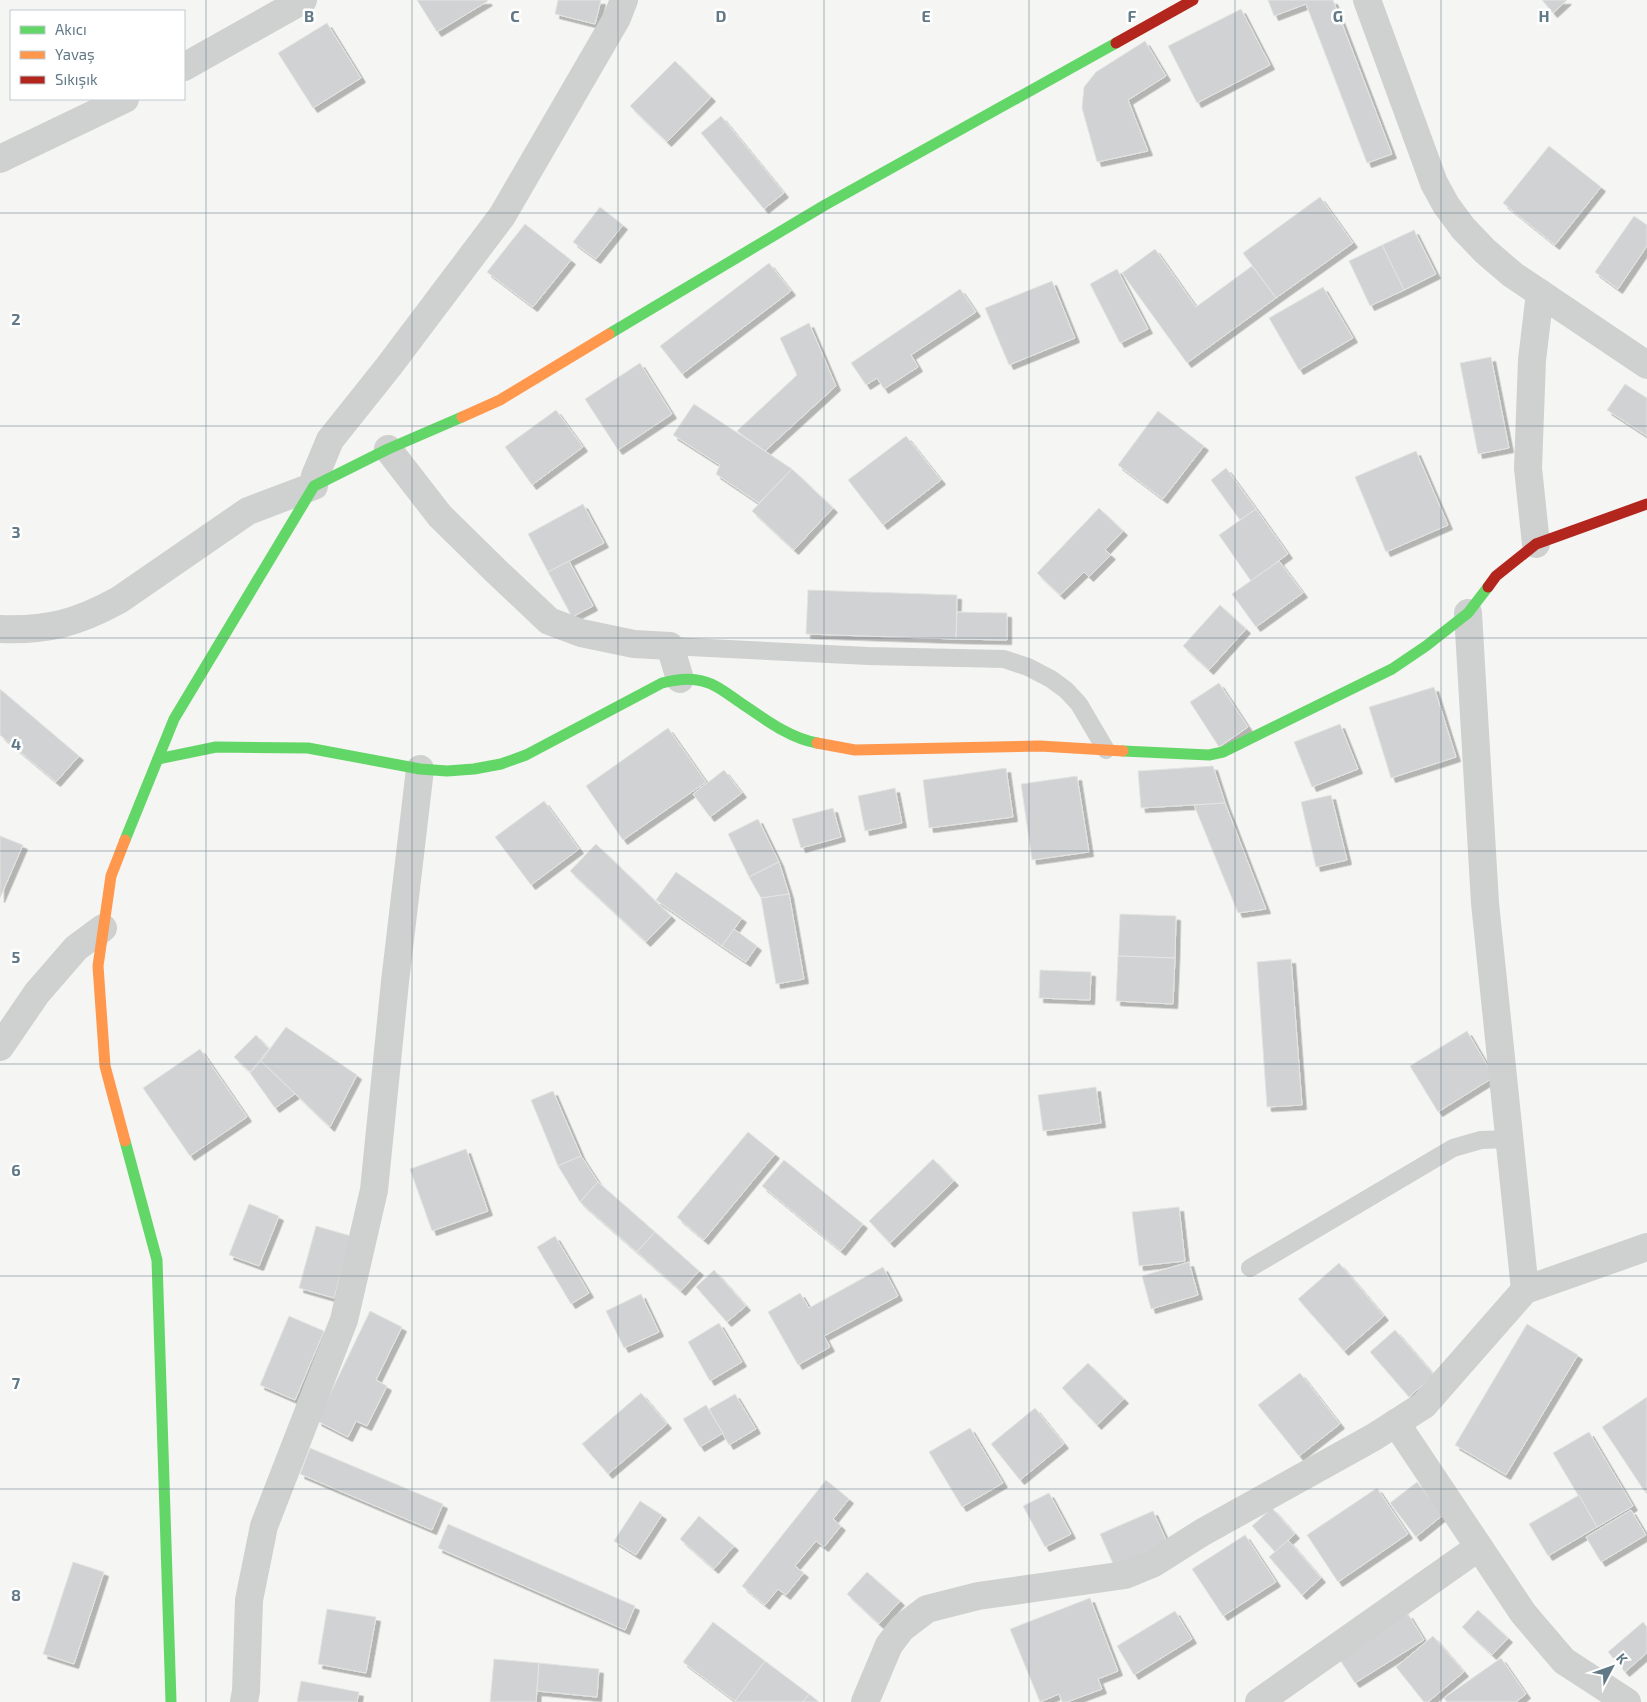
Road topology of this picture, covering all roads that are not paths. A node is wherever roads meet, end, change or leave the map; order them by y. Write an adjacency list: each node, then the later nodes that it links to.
1 (303, 0): 5 (street)
2 (624, 0): 11 (street)
3 (1193, 0): 10 (street)
4 (1367, 0): 8 (street)
5 (185, 66)
6 (123, 100): 7 (street)
7 (0, 159)
8 (1540, 293): 9 (street); 13 (street)
9 (1647, 365)
10 (388, 450): 11 (street); 16 (street)
11 (314, 486): 15 (street); 19 (street)
12 (1647, 504): 13 (street)
13 (1536, 544): 14 (street)
14 (1468, 613): 18 (street); 23 (street)
15 (0, 629)
16 (670, 646): 17 (street); 18 (lane)
17 (680, 679): 18 (street); 20 (street)
18 (1106, 750)
19 (158, 759): 20 (street); 21 (street)
20 (420, 769): 30 (street)
21 (104, 928): 22 (street); 29 (street)
22 (0, 1047)
23 (1509, 1139): 25 (lane); 26 (street)
24 (1647, 1247): 26 (street)
25 (1250, 1268)
26 (1525, 1290): 27 (street)
27 (1396, 1423): 28 (street); 31 (street)
28 (1479, 1547): 32 (street); 33 (street)
29 (171, 1702)
30 (244, 1702)
31 (865, 1702)
32 (1259, 1702)
33 (1627, 1702)

